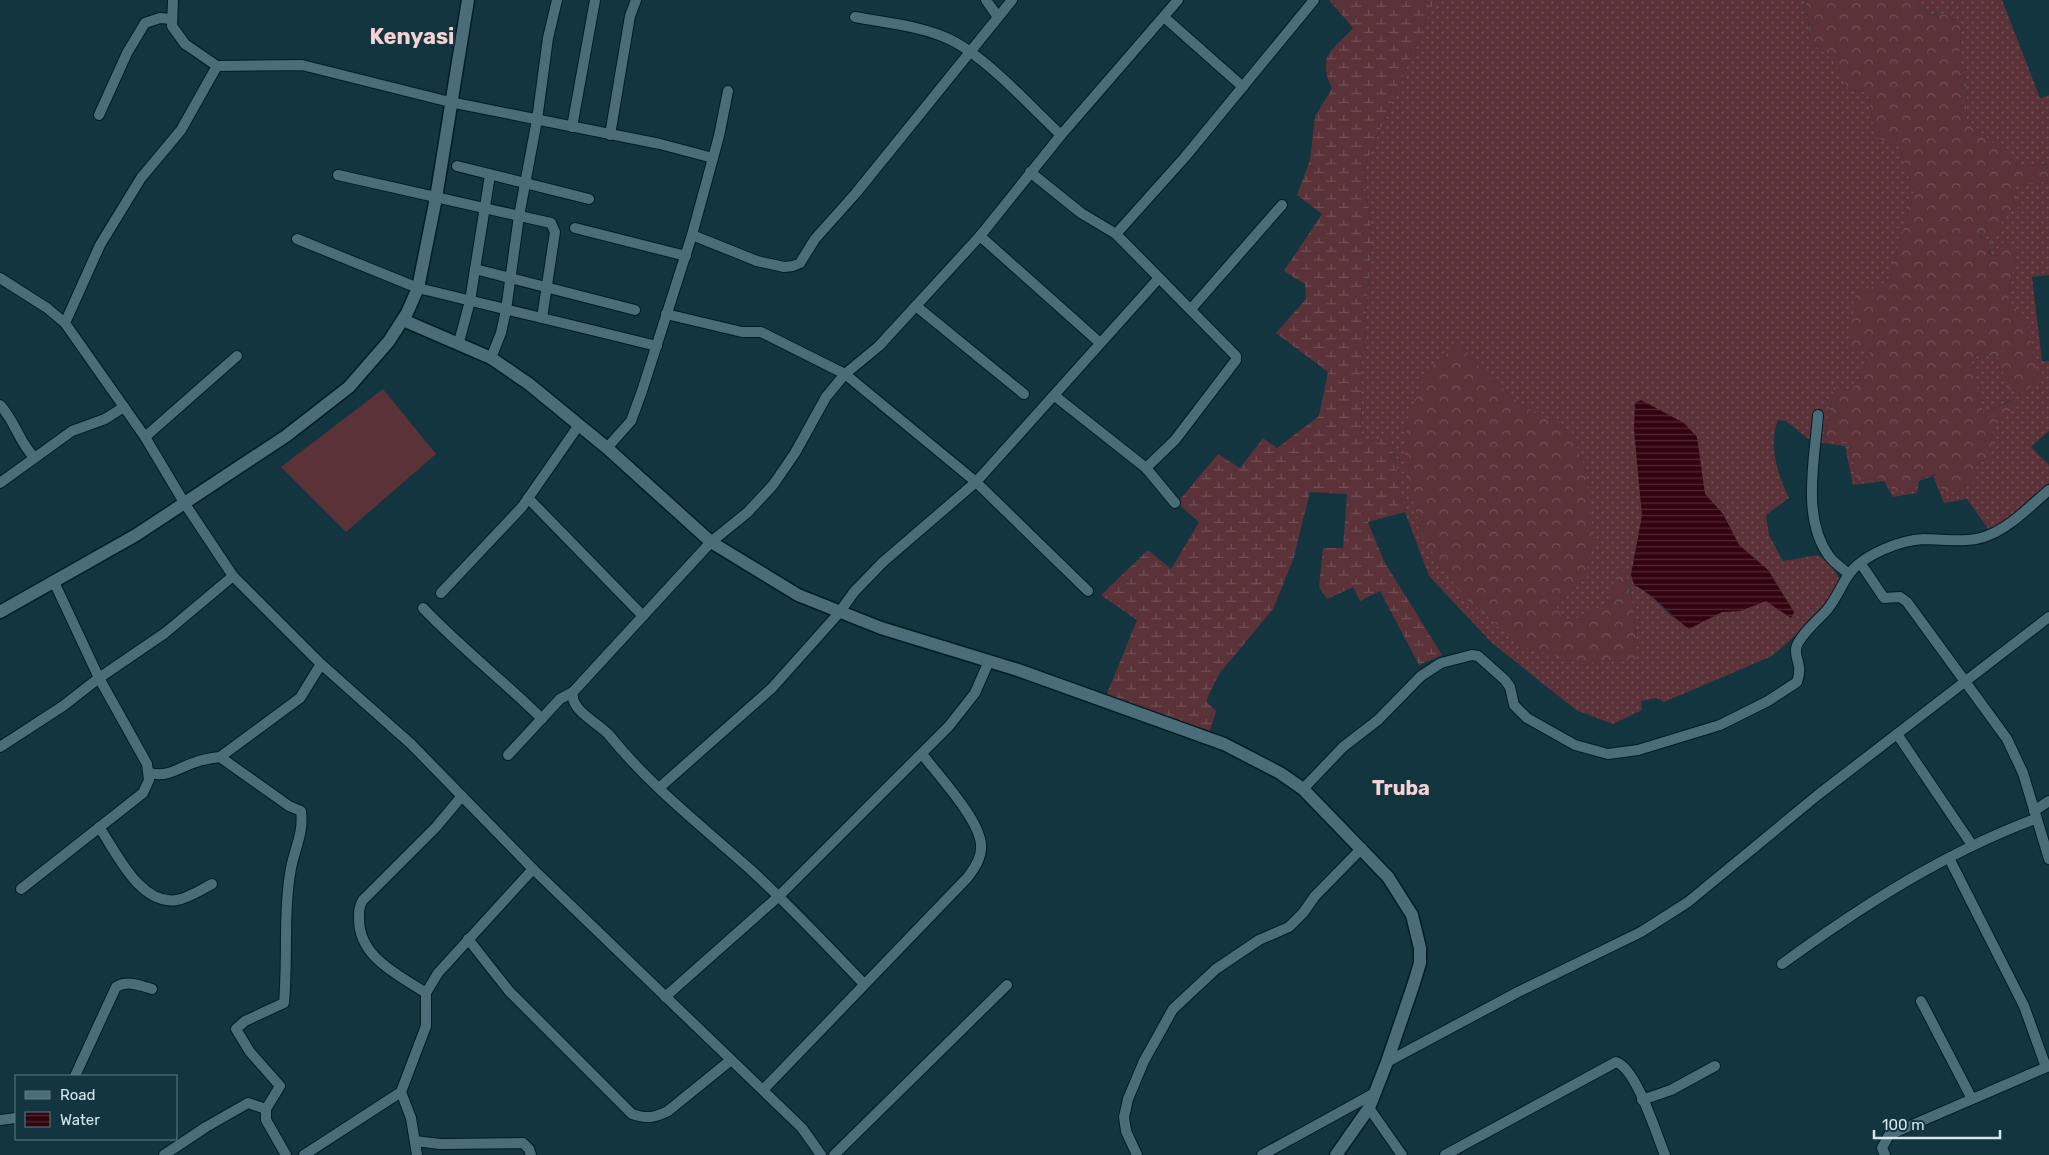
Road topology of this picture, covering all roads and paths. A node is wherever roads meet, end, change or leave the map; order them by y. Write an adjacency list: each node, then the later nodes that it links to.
1 (173, 0): 13 (street)
2 (468, 0): 18 (street)
3 (557, 0): 20 (street)
4 (595, 0): 21 (street)
5 (636, 0): 23 (street)
6 (986, 0): 11 (street)
7 (1012, 0): 11 (street)
8 (1178, 0): 12 (street)
9 (1314, 0): 16 (street)
10 (855, 17): 14 (street)
11 (998, 17): 14 (street)
12 (1164, 17): 16 (street); 22 (street)
13 (172, 19): 15 (street); 19 (street)
14 (971, 52): 22 (street); 37 (street)
15 (217, 66): 18 (street); 55 (street)
16 (1244, 87): 36 (street)
17 (728, 91): 24 (street)
18 (450, 102): 20 (street); 30 (street)
19 (99, 115)
20 (537, 120): 21 (street); 29 (street)
21 (572, 127): 23 (street)
22 (1061, 134): 26 (street)
23 (610, 135): 24 (street)
24 (713, 158): 37 (street)
25 (457, 166): 28 (street)
26 (1030, 172): 36 (street); 38 (street)
27 (338, 175): 30 (street)
28 (490, 175): 29 (street); 33 (street)
29 (525, 184): 31 (street); 34 (street)
30 (436, 198): 33 (street); 46 (street)
31 (589, 199)
32 (1282, 205): 49 (street)
33 (486, 208): 34 (street); 41 (street)
34 (519, 216): 43 (street); 45 (street)
35 (575, 228): 40 (street)
36 (1116, 234): 44 (street)
37 (692, 235): 40 (street)
38 (980, 236): 48 (street); 57 (street)
39 (297, 239): 46 (street)
40 (686, 256): 52 (street)
41 (475, 269): 43 (street); 47 (street)
42 (0, 278): 55 (street)
43 (511, 278): 45 (street); 50 (street)
44 (1159, 278): 49 (street); 57 (street)
45 (547, 286): 51 (street); 53 (street)
46 (418, 288): 47 (street); 54 (street)
47 (470, 301): 50 (street); 56 (street)
48 (916, 306): 61 (street); 62 (street)
49 (1191, 308): 71 (street)
50 (506, 310): 53 (street); 60 (street)
51 (636, 310)
52 (666, 314): 58 (street); 61 (street)
53 (542, 318): 58 (street)
54 (403, 320): 56 (street); 77 (street)
55 (65, 323): 65 (street)
56 (459, 342): 60 (street)
57 (1099, 342): 63 (street)
58 (658, 346): 69 (street)
59 (236, 356): 68 (street)
60 (491, 358): 67 (street)
61 (846, 374): 72 (street); 78 (street)
62 (1024, 394)
63 (1055, 396): 71 (street); 72 (street)
64 (0, 405): 70 (street)
65 (124, 407): 68 (street); 70 (street)
66 (1818, 415): 80 (street)
67 (579, 425): 69 (street); 75 (street)
68 (145, 437): 77 (street)
69 (607, 448): 78 (street)
70 (34, 457): 73 (street)
71 (1146, 468): 76 (street)
72 (976, 482): 84 (street); 87 (street)
73 (0, 483)
74 (2049, 490): 79 (street)
75 (528, 498): 83 (street); 88 (street)
76 (1175, 503)
77 (185, 504): 81 (street); 82 (street)
78 (711, 542): 87 (street); 88 (street)
79 (1861, 564): 80 (street); 93 (street)
80 (1849, 574): 103 (street)
81 (233, 576): 91 (street); 92 (street)
82 (54, 582): 86 (street); 92 (street)
83 (441, 592)
84 (1088, 592)
85 (423, 608): 95 (street)
86 (0, 612)
87 (839, 613): 90 (street); 102 (street)
88 (643, 616): 94 (street)
89 (2049, 617): 93 (street)
90 (989, 661): 98 (street); 103 (street)
91 (321, 664): 100 (street); 104 (street)
92 (99, 678): 97 (street); 101 (street)
93 (1964, 681): 96 (street); 106 (street)
94 (573, 692): 95 (street); 102 (street)
95 (542, 720): 99 (street)
96 (1897, 734): 108 (street); 125 (street)
97 (0, 747)
98 (922, 754): 115 (street); 118 (street)
99 (508, 755)
100 (220, 757): 101 (street); 135 (street)
101 (150, 773): 107 (street)
102 (659, 788): 115 (street)
103 (1303, 789): 109 (street)
104 (462, 796): 112 (street); 121 (street)
105 (2049, 801): 106 (street)
106 (2035, 815): 108 (street); 111 (street)
107 (99, 827): 113 (street); 114 (street)
108 (1972, 845): 110 (street)
109 (1362, 848): 125 (street); 146 (street)
110 (1949, 858): 117 (street); 127 (street)
111 (2049, 859)
112 (533, 869): 116 (street); 122 (street)
113 (212, 884)
114 (21, 889)
115 (779, 896): 118 (street); 122 (street)
116 (468, 939): 121 (street); 124 (street)
117 (1782, 964)
118 (864, 984): 129 (street)
119 (1007, 985): 145 (street)
120 (152, 989): 128 (street)
121 (426, 993): 130 (street)
122 (665, 997): 124 (street)
123 (1921, 1001): 132 (street)
124 (731, 1060): 129 (street)
125 (1387, 1062): 131 (street)
126 (1715, 1066): 133 (street)
127 (2047, 1067): 132 (street)
128 (75, 1075)
129 (763, 1090): 144 (street)
130 (401, 1092): 138 (street); 141 (street)
131 (1374, 1094): 134 (street); 147 (street)
132 (1972, 1099): 152 (street)
133 (1642, 1100): 150 (street); 151 (street)
134 (1369, 1108): 148 (street); 149 (street)
135 (266, 1109): 139 (street); 140 (street)
136 (15, 1118): 137 (street)
137 (0, 1120)
138 (415, 1141): 142 (street); 143 (street)
139 (164, 1155)
140 (286, 1155)
141 (304, 1155)
142 (417, 1155)
143 (531, 1155)
144 (821, 1155)
145 (834, 1155)
146 (1138, 1155)
147 (1262, 1155)
148 (1336, 1155)
149 (1402, 1155)
150 (1445, 1155)
151 (1665, 1155)
152 (1885, 1155)

